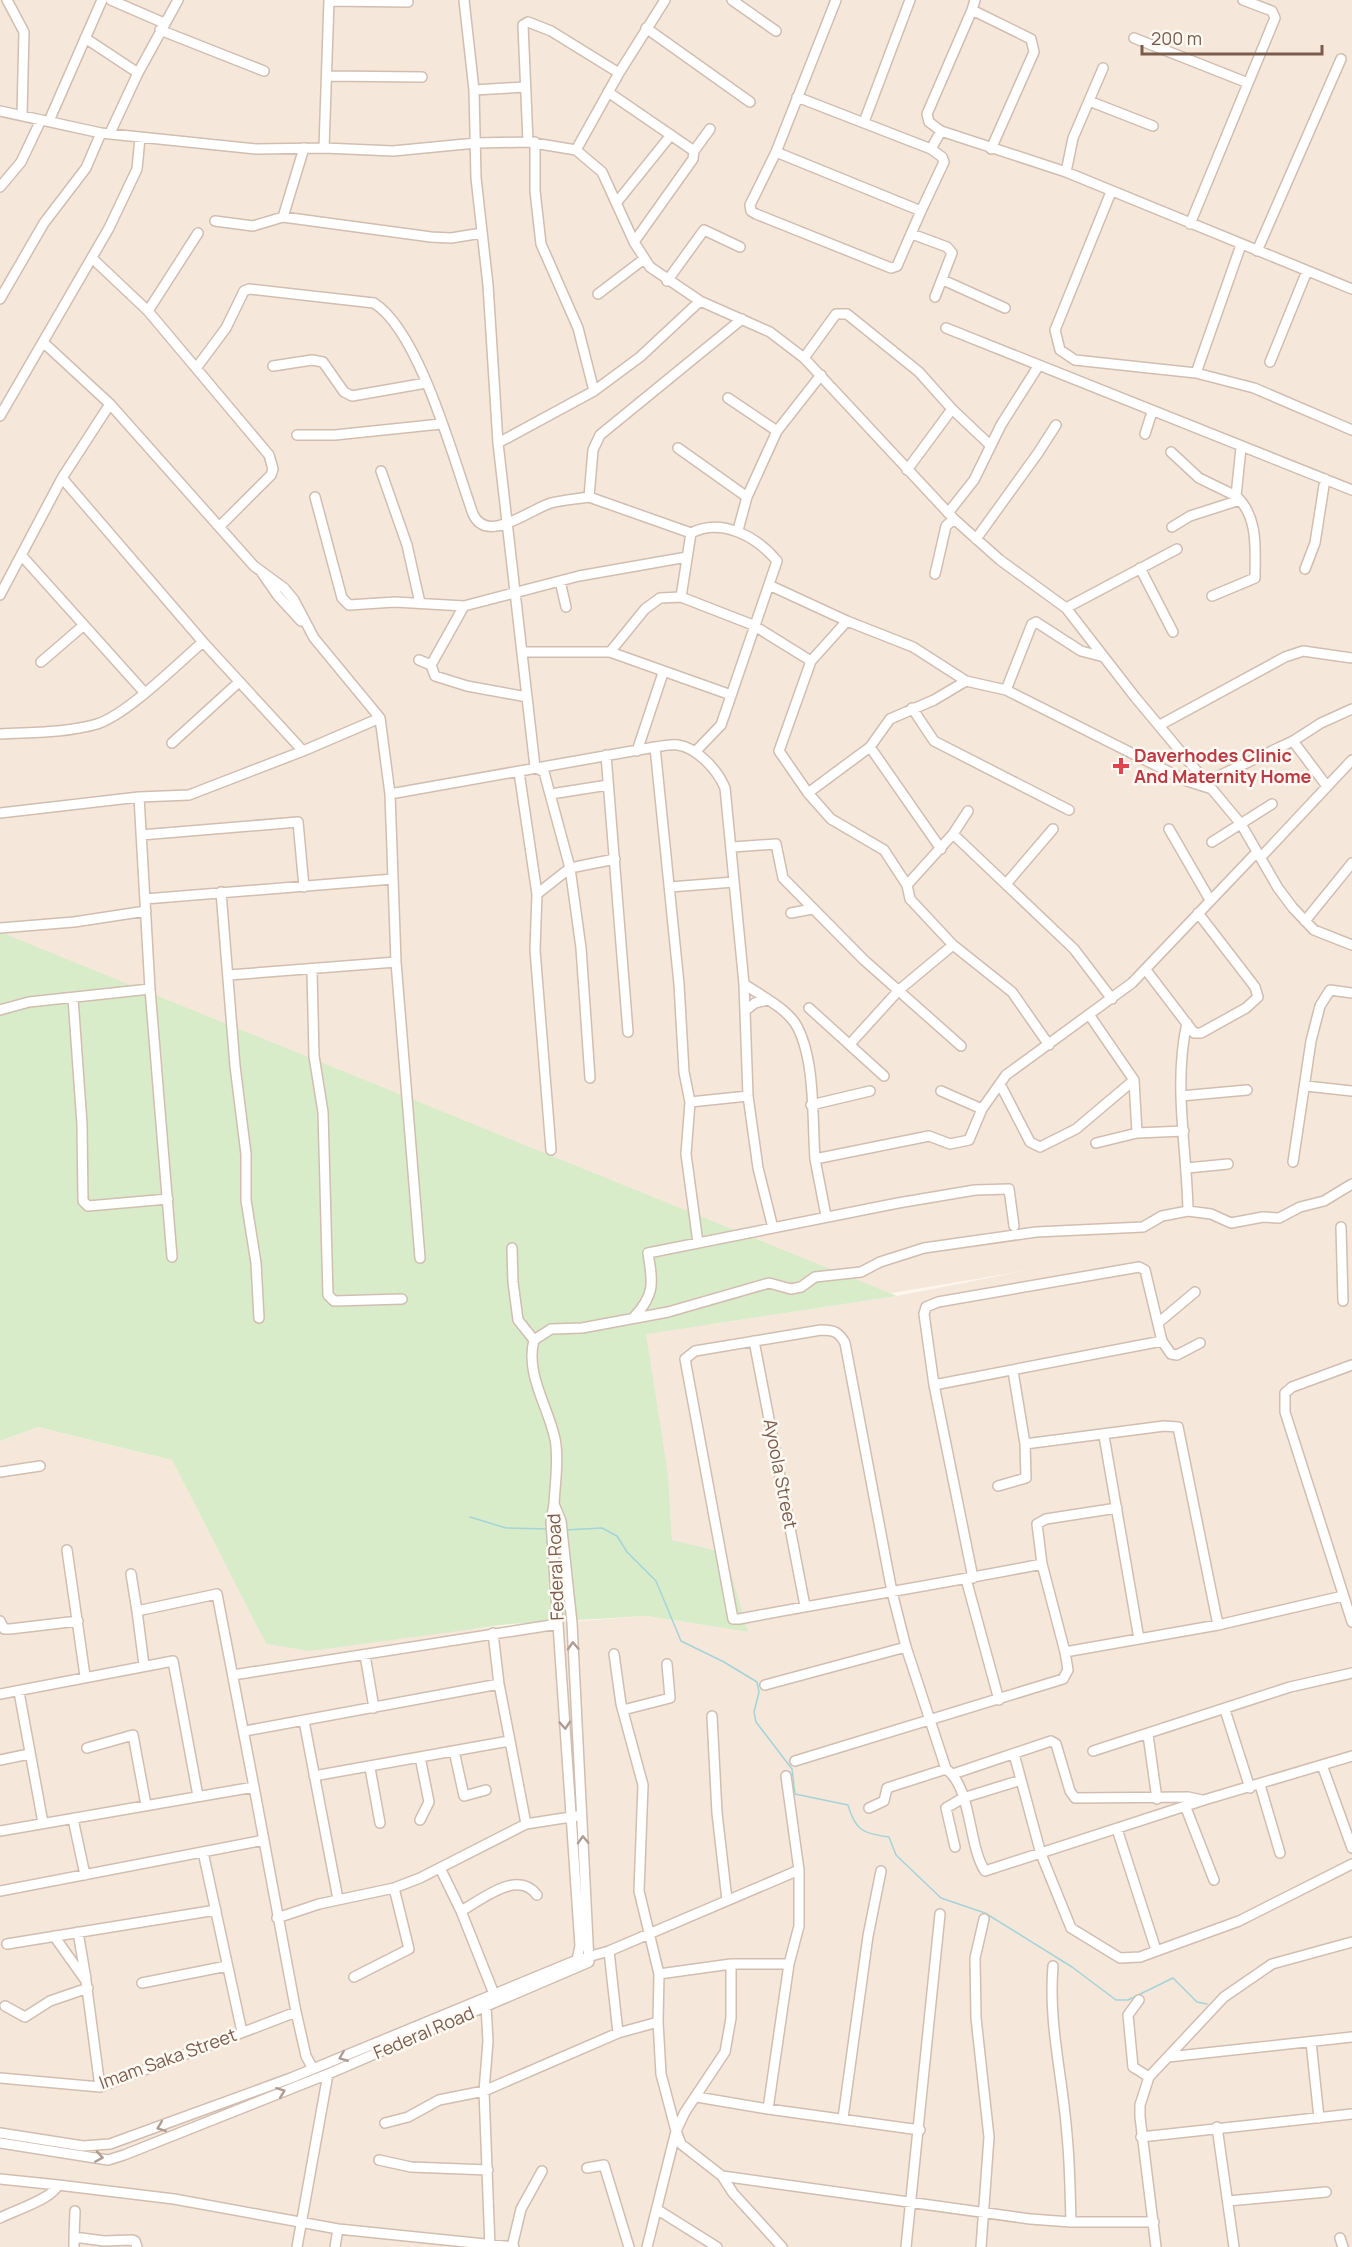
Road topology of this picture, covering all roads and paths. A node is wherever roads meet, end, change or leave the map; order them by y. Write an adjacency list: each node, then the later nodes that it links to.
1 (102, 0): 18 (street)
2 (111, 0): 15 (street)
3 (178, 0): 15 (street)
4 (464, 0): 29 (street)
5 (732, 0): 17 (street)
6 (836, 0): 31 (street)
7 (910, 0): 37 (street)
8 (975, 0): 14 (street)
9 (1243, 0): 27 (street)
10 (329, 1): 13 (street); 25 (street)
11 (663, 1): 16 (street)
12 (11, 2): 35 (street)
13 (408, 2)
14 (972, 10): 40 (street); 49 (street)
15 (162, 27): 22 (street); 23 (street)
16 (646, 28): 24 (street); 32 (street)
17 (776, 31)
18 (85, 38): 23 (street); 36 (street)
19 (1134, 38): 27 (street)
20 (1341, 59): 67 (street)
21 (1103, 68): 33 (street)
22 (264, 71)
23 (138, 73): 41 (street)
24 (618, 73): 28 (street); 30 (street)
25 (327, 76): 26 (street); 47 (street)
26 (422, 76)
27 (1248, 83): 60 (street)
28 (525, 87): 29 (street); 44 (street)
29 (474, 90): 45 (street)
30 (608, 92): 42 (street); 50 (street)
31 (797, 97): 37 (street); 52 (street)
32 (750, 102)
33 (1089, 102): 38 (street); 53 (street)
34 (0, 111): 35 (street)
35 (22, 115): 36 (street)
36 (45, 120): 41 (street); 54 (street)
37 (864, 122): 48 (street)
38 (1153, 126)
39 (710, 129): 51 (street)
40 (941, 131): 48 (street); 49 (street)
41 (106, 133): 43 (street); 71 (street)
42 (671, 135): 51 (street); 56 (street)
43 (140, 138): 46 (street); 68 (street)
44 (531, 142): 45 (street); 50 (street); 92 (street)
45 (476, 143): 47 (street); 62 (street)
46 (304, 148): 47 (street); 58 (street)
47 (324, 148)
48 (931, 149): 57 (street)
49 (992, 149): 53 (street)
50 (576, 150): 56 (street)
51 (694, 151): 64 (street)
52 (776, 152): 57 (street); 63 (street)
53 (1066, 172): 55 (street)
54 (0, 187)
55 (1111, 192): 60 (street); 89 (street)
56 (618, 202): 64 (street)
57 (921, 212): 63 (street)
58 (283, 217): 59 (street); 62 (street)
59 (215, 221)
60 (1190, 224): 65 (street)
61 (198, 233): 80 (street)
62 (482, 233): 104 (street)
63 (912, 234): 72 (street)
64 (634, 242): 69 (street)
65 (1241, 245): 67 (street); 89 (street)
66 (740, 247): 73 (street)
67 (1257, 251): 70 (street)
68 (93, 259): 80 (street); 83 (street)
69 (644, 259): 73 (street); 75 (street)
70 (1307, 271): 74 (street); 85 (street)
71 (4, 280): 77 (street)
72 (943, 280): 76 (street); 79 (street)
73 (667, 281): 78 (street)
74 (1352, 290)
75 (598, 294)
76 (935, 297)
77 (0, 299)
78 (700, 302): 81 (street); 92 (street)
79 (1005, 308)
80 (148, 311): 88 (street)
81 (742, 319): 84 (street); 116 (street)
82 (946, 328): 86 (street)
83 (44, 343): 94 (street); 97 (street)
84 (804, 358): 90 (street); 95 (street)
85 (1270, 362)
86 (1039, 365): 96 (street); 105 (street)
87 (273, 366): 91 (street)
88 (197, 367): 91 (street); 120 (street)
89 (1196, 373): 100 (street)
90 (821, 375): 101 (street); 109 (street)
91 (426, 383): 98 (street)
92 (594, 391): 104 (street)
93 (728, 398): 101 (street)
94 (110, 404): 111 (street); 120 (street)
95 (952, 409): 105 (street); 109 (street)
96 (1152, 412): 102 (street); 107 (street)
97 (0, 416)
98 (441, 424): 103 (street); 119 (street)
99 (1056, 424): 124 (street)
100 (1352, 430)
101 (777, 431): 114 (street)
102 (1145, 434)
103 (297, 435)
104 (498, 443): 119 (street)
105 (990, 445): 118 (street)
106 (678, 448): 114 (street)
107 (1241, 448): 112 (street); 117 (street)
108 (1171, 452): 117 (street)
109 (907, 470): 118 (street)
110 (381, 471): 137 (street)
111 (62, 478): 126 (street); 145 (street)
112 (1325, 479): 113 (street); 129 (street)
113 (1352, 490)
114 (747, 496): 122 (street)
115 (315, 497): 137 (street)
116 (589, 497): 119 (street); 123 (street)
117 (1238, 498): 121 (street); 135 (street)
118 (951, 516): 124 (street); 130 (street)
119 (506, 524): 133 (street)
120 (220, 526): 163 (street)
121 (1172, 527)
122 (738, 530): 123 (street); 132 (street)
123 (691, 533): 127 (street)
124 (976, 539): 140 (street)
125 (1177, 549): 128 (street)
126 (22, 556): 134 (street); 142 (street)
127 (687, 557): 131 (street); 136 (street)
128 (1140, 568): 140 (street); 144 (street)
129 (1305, 569)
130 (935, 574)
131 (560, 581): 133 (street); 139 (street)
132 (769, 585): 141 (street); 143 (street)
133 (516, 592): 138 (street); 146 (street)
134 (0, 595)
135 (1212, 596)
136 (681, 597): 143 (street); 147 (street)
137 (420, 603): 138 (street)
138 (464, 606): 153 (street)
139 (566, 607)
140 (1066, 608): 148 (street)
141 (847, 621): 151 (street); 155 (street)
142 (84, 625): 152 (street); 158 (street)
143 (753, 625): 151 (street); 159 (street)
144 (1173, 632)
145 (203, 642): 156 (street); 158 (street)
146 (522, 652): 147 (street); 160 (street)
147 (610, 652): 154 (street)
148 (1104, 657): 157 (street); 164 (street)
149 (1352, 658): 164 (street)
150 (418, 660): 153 (street)
151 (811, 661): 181 (street)
152 (41, 662)
153 (431, 665): 160 (street)
154 (663, 673): 159 (street); 171 (street)
155 (966, 681): 157 (street); 161 (street)
156 (239, 682): 167 (street); 170 (street)
157 (1006, 690): 180 (street)
158 (144, 692): 165 (street)
159 (731, 695): 172 (street)
160 (527, 697): 175 (street)
161 (912, 708): 169 (street); 186 (street)
162 (1352, 709): 166 (street)
163 (380, 718): 170 (street); 182 (street)
164 (1160, 725): 177 (street)
165 (0, 734)
166 (1293, 741): 177 (street); 179 (street)
167 (172, 743)
168 (654, 747): 171 (street); 172 (street); 206 (street)
169 (870, 747): 181 (street); 196 (street)
170 (303, 751): 184 (street)
171 (637, 751): 173 (street)
172 (695, 752): 195 (street)
173 (606, 755): 175 (street); 178 (street)
174 (1352, 760): 179 (street)
175 (535, 767): 176 (street); 183 (street)
176 (519, 772): 182 (street); 208 (street)
177 (1206, 782): 180 (street)
178 (608, 785): 183 (street); 198 (street)
179 (1326, 785): 197 (street)
180 (1213, 790): 189 (street)
181 (808, 793): 204 (street)
182 (390, 794): 201 (street)
183 (551, 794): 200 (street)
184 (139, 797): 188 (street); 193 (street)
185 (1272, 804): 189 (street)
186 (1069, 810)
187 (968, 811): 192 (street)
188 (0, 813)
189 (1241, 824): 194 (street); 197 (street)
190 (1053, 829): 203 (street)
191 (1169, 829): 210 (street)
192 (953, 834): 196 (street); 203 (street)
193 (141, 835): 205 (street); 209 (street)
194 (1212, 842)
195 (732, 847): 202 (street); 211 (street)
196 (941, 849): 204 (street)
197 (1258, 855): 210 (street); 215 (street)
198 (615, 860): 200 (street); 235 (street)
199 (1352, 863): 215 (street)
200 (570, 868): 208 (street); 240 (street)
201 (393, 879): 205 (street); 219 (street)
202 (734, 882): 206 (street); 223 (street)
203 (1006, 884): 228 (street)
204 (907, 885): 217 (street)
205 (304, 886): 207 (street)
206 (670, 887): 250 (street)
207 (221, 892): 209 (street); 222 (street)
208 (537, 894): 256 (street)
209 (145, 899): 212 (street)
210 (1210, 900): 214 (street)
211 (812, 909): 213 (street); 225 (street)
212 (146, 911): 216 (street); 224 (street)
213 (790, 913)
214 (1198, 913): 220 (street); 234 (street)
215 (1305, 921): 218 (street)
216 (0, 928)
217 (953, 945): 225 (street); 237 (street)
218 (1352, 945)
219 (396, 962): 221 (street); 273 (street)
220 (1146, 970): 228 (street); 234 (street)
221 (312, 971): 222 (street); 275 (street)
222 (229, 975): 278 (street)
223 (744, 984): 229 (street); 232 (street)
224 (150, 989): 227 (street); 262 (street)
225 (899, 990): 236 (street); 238 (street)
226 (1352, 993): 243 (street)
227 (73, 998): 231 (street); 262 (street)
228 (1112, 999): 233 (street)
229 (768, 1000): 232 (street); 251 (street)
230 (808, 1008): 236 (street)
231 (0, 1010)
232 (746, 1010): 248 (street)
233 (1090, 1016): 237 (street); 241 (street)
234 (1187, 1023): 249 (street)
235 (628, 1032)
236 (850, 1044): 239 (street)
237 (1049, 1045): 242 (street)
238 (961, 1046)
239 (885, 1076)
240 (590, 1078)
241 (1134, 1080): 242 (street); 254 (street)
242 (1000, 1084): 252 (street)
243 (1306, 1086): 247 (street); 258 (street)
244 (1247, 1090): 249 (street)
245 (870, 1091): 251 (street)
246 (941, 1091): 252 (street)
247 (1352, 1091)
248 (748, 1096): 250 (street); 267 (street)
249 (1181, 1096): 253 (street)
250 (690, 1102): 268 (street)
251 (811, 1105): 257 (street)
252 (982, 1109): 257 (street)
253 (1184, 1131): 254 (street); 260 (street)
254 (1137, 1133): 255 (street)
255 (1096, 1143)
256 (551, 1150)
257 (815, 1159): 264 (street)
258 (1293, 1162)
259 (1228, 1164): 260 (street)
260 (1187, 1168): 263 (street)
261 (1352, 1184): 263 (street)
262 (168, 1199): 272 (street)
263 (1188, 1212): 277 (street)
264 (826, 1216): 265 (street); 267 (street)
265 (1014, 1226)
266 (1341, 1227): 270 (street)
267 (773, 1228): 268 (street)
268 (698, 1243): 277 (street)
269 (512, 1248): 280 (street)
270 (1341, 1254): 271 (street); 276 (street)
271 (1352, 1254)
272 (172, 1257)
273 (420, 1258)
274 (1195, 1292): 279 (street)
275 (402, 1299)
276 (1343, 1301)
277 (634, 1317): 280 (street)
278 (259, 1318)
279 (1158, 1323): 282 (street); 286 (street)
280 (534, 1340): 293 (street, Federal Road)
281 (754, 1341): 298 (street); 300 (street, Ayoola Street); 300 (street)
282 (1162, 1341): 283 (street); 285 (street)
283 (1200, 1343)
284 (1352, 1365): 299 (street)
285 (1013, 1371): 286 (street); 288 (street)
286 (934, 1385): 297 (street)
287 (1104, 1436): 288 (street); 292 (street); 306 (street)
288 (1024, 1444): 291 (street)
289 (40, 1466): 290 (street)
290 (0, 1472)
291 (998, 1486)
292 (1117, 1508): 295 (street); 308 (street)
293 (558, 1540): 305 (street, Federal Road); 359 (street, Federal Road, one-way to 293)
294 (67, 1550): 304 (street)
295 (1042, 1564): 297 (street); 310 (street)
296 (131, 1574): 301 (street)
297 (969, 1578): 298 (street); 322 (street)
298 (892, 1592): 300 (street); 309 (street)
299 (1343, 1596): 302 (street); 306 (street)
300 (805, 1606)
301 (137, 1611): 314 (street); 316 (street)
302 (1351, 1618)
303 (0, 1621): 304 (street)
304 (78, 1621): 317 (street)
305 (558, 1624): 307 (street); 359 (street, Federal Road, one-way to 359)
306 (1218, 1625): 308 (street)
307 (493, 1633): 311 (street); 318 (street)
308 (1139, 1639): 310 (street)
309 (906, 1647): 319 (street); 328 (street)
310 (1065, 1652): 322 (street)
311 (365, 1654): 316 (street); 323 (street)
312 (614, 1654): 324 (street)
313 (667, 1664): 324 (street)
314 (144, 1665): 317 (street); 351 (street)
315 (1352, 1673): 325 (street)
316 (233, 1675): 329 (street)
317 (85, 1677): 320 (street)
318 (499, 1684): 323 (street); 331 (street)
319 (765, 1685)
320 (19, 1692): 321 (street); 335 (street)
321 (0, 1694)
322 (999, 1700): 328 (street)
323 (374, 1708): 327 (street)
324 (623, 1710): 390 (street)
325 (1225, 1710): 330 (street); 347 (street)
326 (712, 1716): 383 (street)
327 (304, 1721): 329 (street); 344 (street)
328 (929, 1722): 340 (street); 343 (street)
329 (245, 1731): 348 (street)
330 (1148, 1736): 334 (street); 353 (street)
331 (509, 1741): 333 (street); 364 (street)
332 (87, 1748): 356 (street)
333 (454, 1751): 338 (street); 350 (street)
334 (1093, 1751)
335 (29, 1754): 339 (street); 363 (street)
336 (1014, 1754): 343 (street); 346 (street); 353 (street)
337 (1352, 1756): 341 (street)
338 (420, 1757): 342 (street); 361 (street)
339 (0, 1760)
340 (795, 1761)
341 (1322, 1766): 347 (street); 369 (street)
342 (370, 1768): 344 (street); 362 (street)
343 (949, 1771): 352 (street); 357 (street)
344 (314, 1776): 382 (street)
345 (786, 1776): 375 (street)
346 (1021, 1780): 352 (street); 372 (street)
347 (1255, 1786): 354 (street); 371 (street)
348 (254, 1787): 351 (street); 367 (street)
349 (486, 1790): 350 (street)
350 (474, 1793): 355 (street)
351 (198, 1796): 356 (street)
352 (963, 1798): 368 (street); 372 (street)
353 (1157, 1799): 354 (street)
354 (1204, 1800): 358 (street)
355 (477, 1804)
356 (146, 1805): 360 (street)
357 (869, 1808)
358 (1186, 1808): 365 (street); 378 (street)
359 (577, 1816): 364 (street); 396 (street, Federal Road, one-way to 359); 397 (street, Federal Road)
360 (72, 1819): 363 (street); 377 (street)
361 (420, 1820)
362 (380, 1822)
363 (43, 1823): 366 (street)
364 (526, 1824): 374 (street)
365 (1118, 1829): 372 (street); 394 (street)
366 (0, 1831)
367 (264, 1840): 370 (street); 387 (street)
368 (955, 1847)
369 (1352, 1848)
370 (203, 1852): 377 (street); 384 (street)
371 (1280, 1853)
372 (1041, 1854): 394 (street)
373 (1352, 1864): 394 (street)
374 (440, 1868): 379 (street); 385 (street)
375 (799, 1870): 383 (street); 399 (street)
376 (880, 1871): 427 (street)
377 (85, 1875): 380 (street)
378 (1214, 1880)
379 (394, 1888): 382 (street); 403 (street)
380 (0, 1891)
381 (537, 1895): 385 (street)
382 (338, 1899): 387 (street)
383 (727, 1900): 390 (street)
384 (216, 1910): 389 (street); 400 (street)
385 (461, 1911): 406 (street)
386 (940, 1914): 432 (street)
387 (277, 1918): 410 (street)
388 (984, 1919): 449 (street)
389 (78, 1932): 391 (street); 405 (street)
390 (650, 1934): 395 (street); 402 (street)
391 (54, 1936): 393 (street); 405 (street)
392 (1352, 1942): 416 (street)
393 (6, 1944)
394 (1156, 1950)
395 (609, 1951): 396 (street); 413 (street)
396 (589, 1958): 397 (street); 409 (street, Federal Road)
397 (577, 1960): 406 (street, Federal Road)
398 (731, 1964): 399 (street); 402 (street); 423 (street)
399 (789, 1964): 424 (street)
400 (227, 1966): 404 (street); 412 (street)
401 (1053, 1966): 451 (street)
402 (659, 1974): 411 (street)
403 (354, 1977)
404 (142, 1983)
405 (87, 1984): 408 (street); 421 (street)
406 (494, 1994): 417 (street, Federal Road, one-way to 417)
407 (1139, 2000): 419 (street)
408 (5, 2006)
409 (486, 2006): 418 (street, Federal Road); 422 (street)
410 (296, 2012): 412 (street, Imam Saka Street); 417 (street)
411 (658, 2022): 413 (street); 433 (street)
412 (242, 2032): 421 (street, Imam Saka Street)
413 (618, 2034): 422 (street)
414 (1352, 2037): 415 (street)
415 (1311, 2042): 416 (street); 428 (street)
416 (1168, 2057): 419 (street)
417 (313, 2069): 426 (street, Federal Road)
418 (328, 2074): 430 (street, Federal Road, one-way to 418); 453 (street)
419 (1149, 2077): 435 (street)
420 (0, 2078): 421 (street, Imam Saka Street)
421 (100, 2087)
422 (484, 2091): 429 (street); 439 (street)
423 (697, 2097): 424 (street); 433 (street)
424 (768, 2109): 427 (street)
425 (1352, 2114): 428 (street)
426 (191, 2116): 430 (street); 434 (street, Federal Road, one-way to 434)
427 (843, 2118): 432 (street)
428 (1319, 2118): 431 (street)
429 (385, 2123)
430 (195, 2126): 436 (street, Federal Road, one-way to 430)
431 (1217, 2127): 435 (street); 445 (street)
432 (920, 2130): 446 (street)
433 (676, 2132): 441 (street); 447 (street)
434 (0, 2133)
435 (1142, 2137): 452 (street)
436 (0, 2143)
437 (379, 2160): 439 (street)
438 (587, 2168): 463 (street)
439 (488, 2170): 458 (street)
440 (542, 2171): 462 (street)
441 (722, 2176): 446 (street); 466 (street)
442 (0, 2179): 443 (street)
443 (58, 2185): 450 (street); 453 (street)
444 (1326, 2192): 445 (street)
445 (1228, 2201): 470 (street)
446 (910, 2203): 449 (street); 467 (street)
447 (658, 2210): 464 (street); 465 (street)
448 (75, 2211): 455 (street)
449 (985, 2213): 451 (street); 468 (street)
450 (0, 2218)
451 (1071, 2222): 452 (street)
452 (1154, 2222): 469 (street)
453 (301, 2223): 454 (street); 460 (street)
454 (338, 2229): 457 (street); 461 (street)
455 (74, 2242): 456 (street)
456 (104, 2244): 459 (street)
457 (448, 2244): 458 (street)
458 (490, 2246): 462 (street)
459 (137, 2247)
460 (297, 2247)
461 (335, 2247)
462 (513, 2247)
463 (629, 2247)
464 (647, 2247)
465 (717, 2247)
466 (782, 2247)
467 (906, 2247)
468 (981, 2247)
469 (1156, 2247)
470 (1234, 2247)

